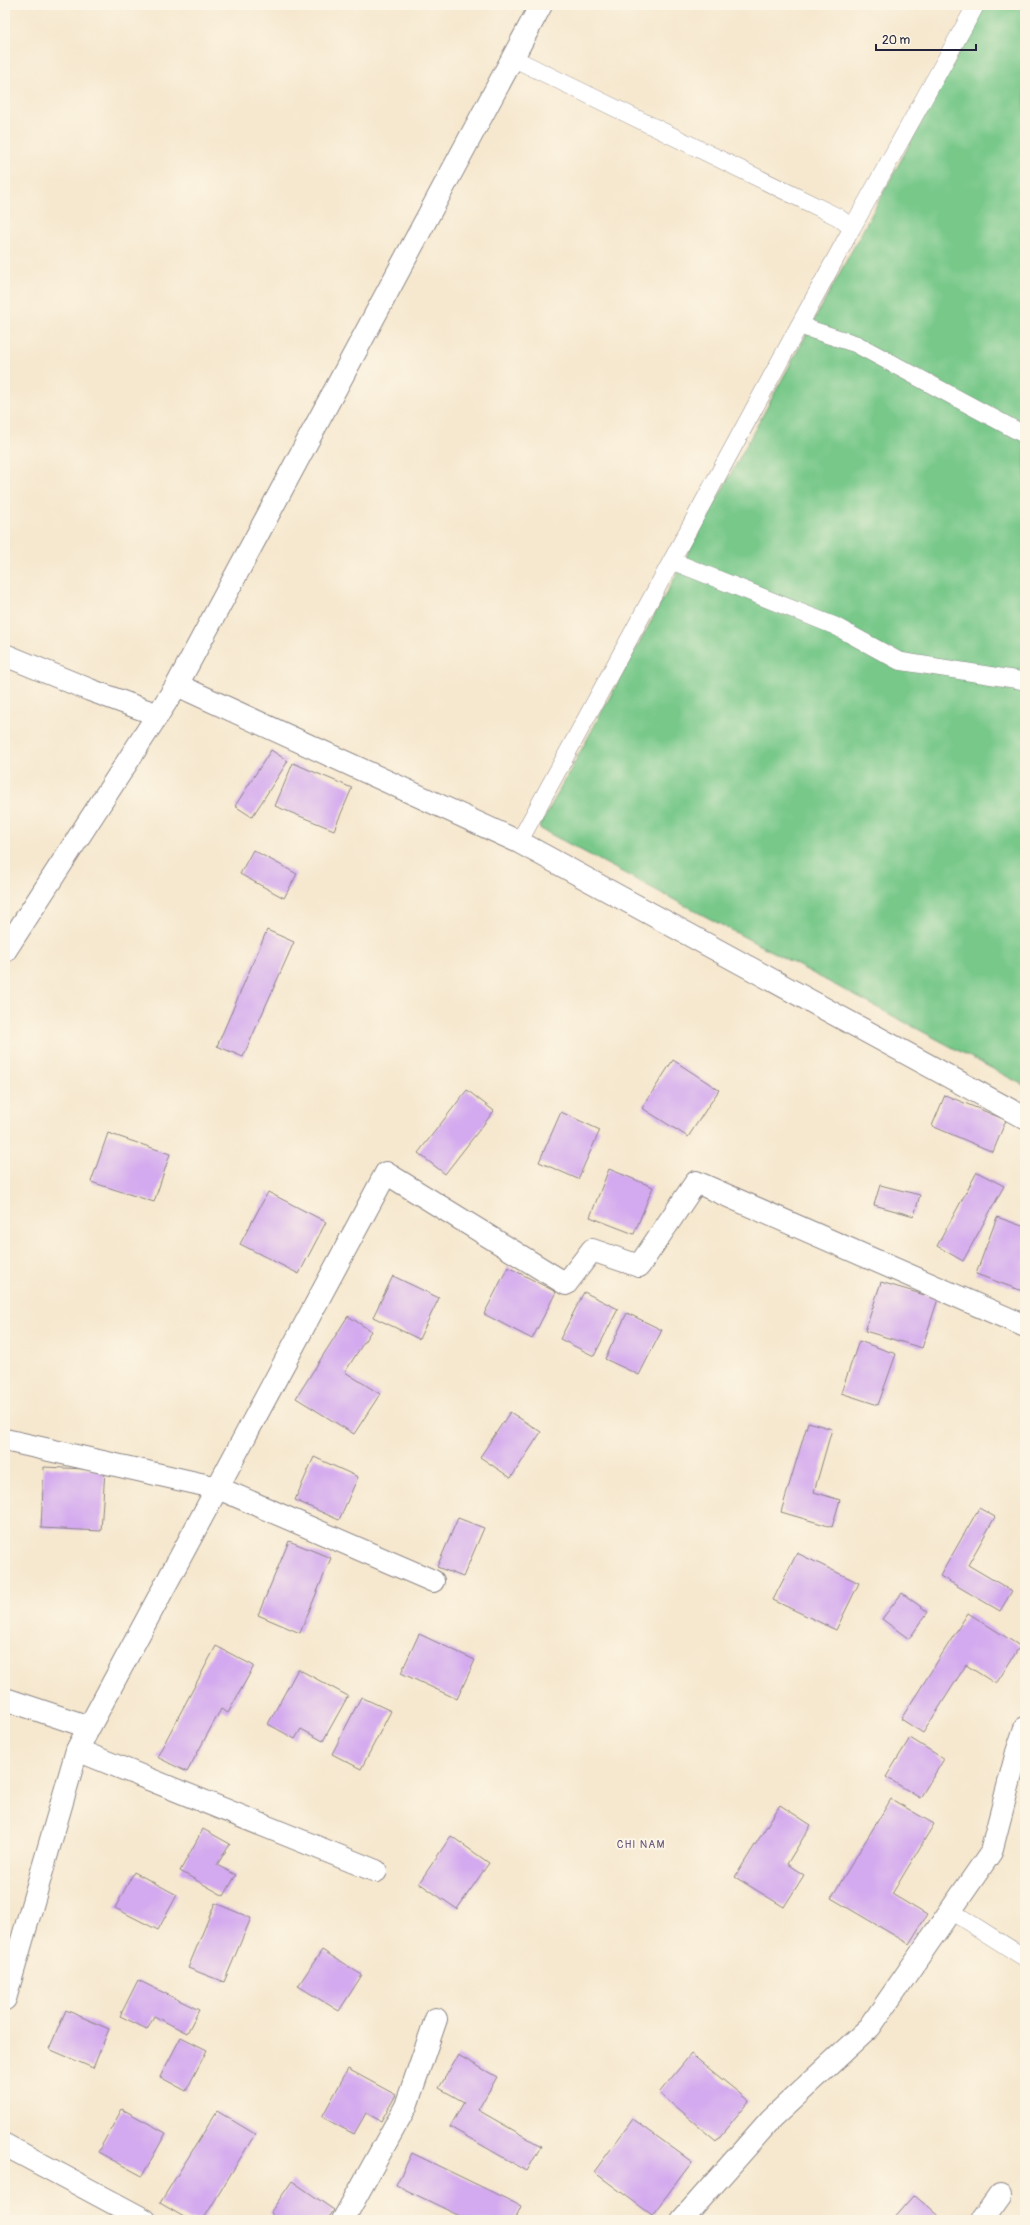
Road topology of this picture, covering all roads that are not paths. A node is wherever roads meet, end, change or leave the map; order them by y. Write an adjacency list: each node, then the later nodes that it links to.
1 (541, 5): 3 (street)
2 (976, 5): 4 (lane)
3 (513, 58): 4 (lane); 10 (street)
4 (852, 228): 5 (lane)
5 (800, 326): 6 (lane); 7 (lane)
6 (1025, 435)
7 (672, 561): 9 (lane); 12 (lane)
8 (5, 655): 11 (street)
9 (1025, 681)
10 (177, 685): 11 (street); 12 (street)
11 (158, 715): 13 (street)
12 (519, 842): 14 (street)
13 (5, 951)
14 (1025, 1118)
15 (1025, 1326): 17 (street)
16 (5, 1440): 17 (street)
17 (218, 1488): 18 (street); 20 (street)
18 (433, 1581)
19 (5, 1699): 20 (street)
20 (89, 1727): 22 (street)
21 (1025, 1728): 24 (street)
22 (77, 1750): 23 (street); 26 (street)
23 (376, 1871)
24 (951, 1911): 25 (lane); 32 (street)
25 (1025, 1958)
26 (5, 1999)
27 (436, 2019): 31 (street)
28 (5, 2145): 30 (street)
29 (1000, 2194): 33 (street)
30 (145, 2220)
31 (343, 2220)
32 (682, 2220)
33 (982, 2220)

